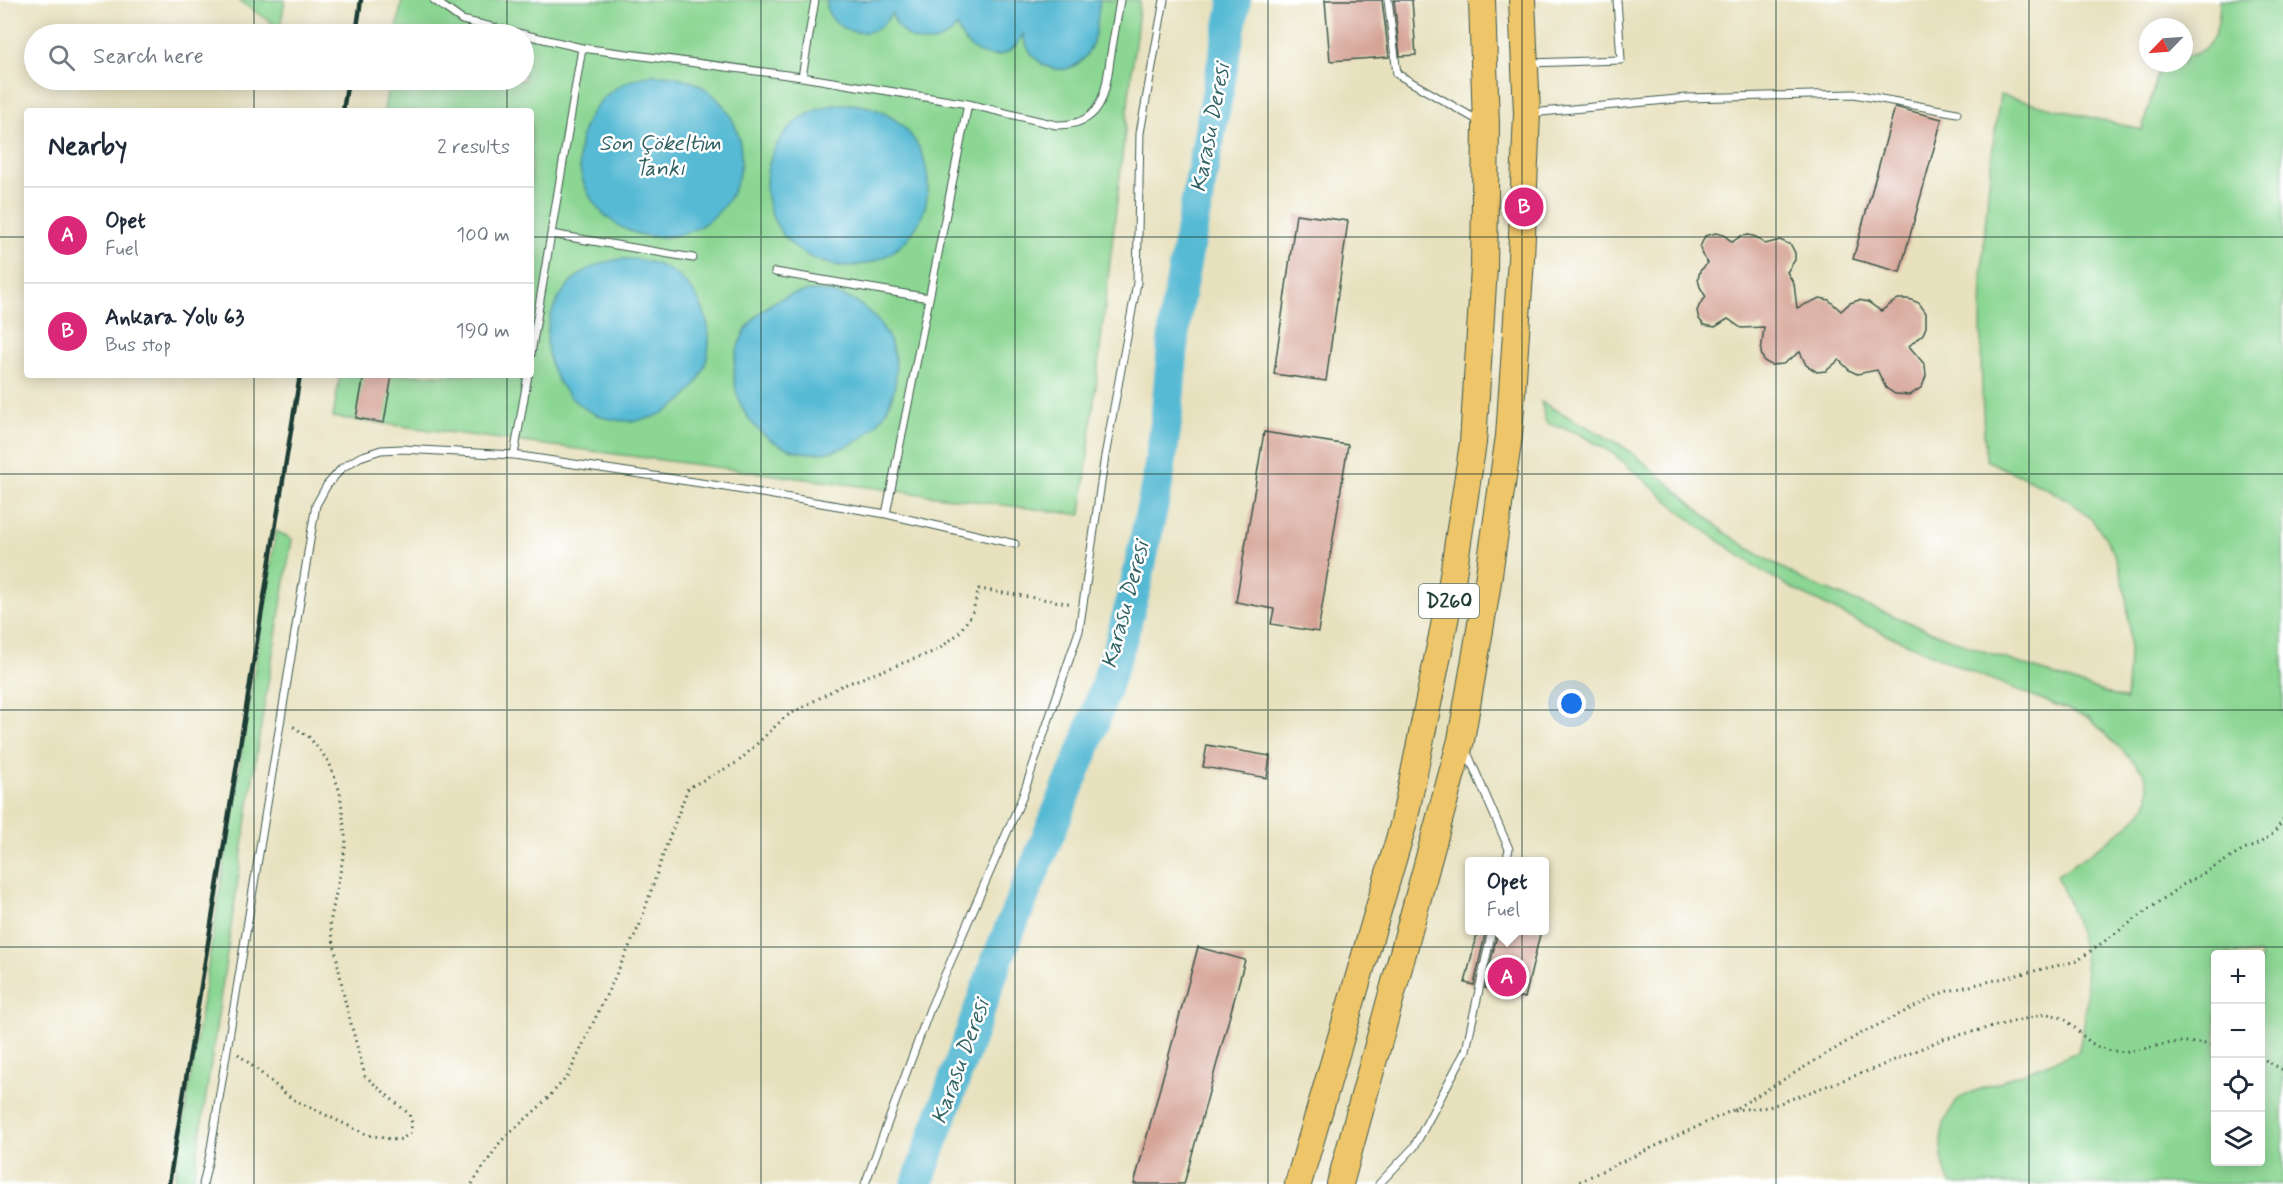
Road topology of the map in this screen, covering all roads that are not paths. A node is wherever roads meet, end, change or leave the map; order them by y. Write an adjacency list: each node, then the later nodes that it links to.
1 (434, 0): 9 (lane)
2 (815, 0): 13 (lane)
3 (1120, 0): 14 (lane)
4 (1164, 0): 31 (lane)
5 (1388, 0): 17 (lane)
6 (1482, 0): 17 (highway, D260)
7 (1522, 0): 12 (highway, D260)
8 (1617, 0): 12 (lane)
9 (479, 24)
10 (534, 37): 11 (lane)
11 (582, 48): 13 (lane); 18 (lane)
12 (1527, 63): 15 (highway, D260)
13 (802, 78): 14 (lane)
14 (968, 104): 21 (lane)
15 (1527, 113): 16 (lane); 27 (highway, D260)
16 (1958, 113)
17 (1486, 125): 32 (highway, D260)
18 (551, 234): 19 (lane); 22 (lane)
19 (693, 258)
20 (775, 272): 21 (lane)
21 (929, 298): 25 (lane)
22 (534, 336)
23 (527, 378): 24 (lane)
24 (514, 455): 25 (lane); 30 (lane)
25 (886, 514): 26 (lane)
26 (1015, 544)
27 (1461, 740): 28 (lane); 33 (highway, D260)
28 (1507, 857)
29 (1490, 935): 34 (lane)
30 (203, 1184)
31 (865, 1184)
32 (1298, 1184)
33 (1340, 1184)
34 (1379, 1184)

